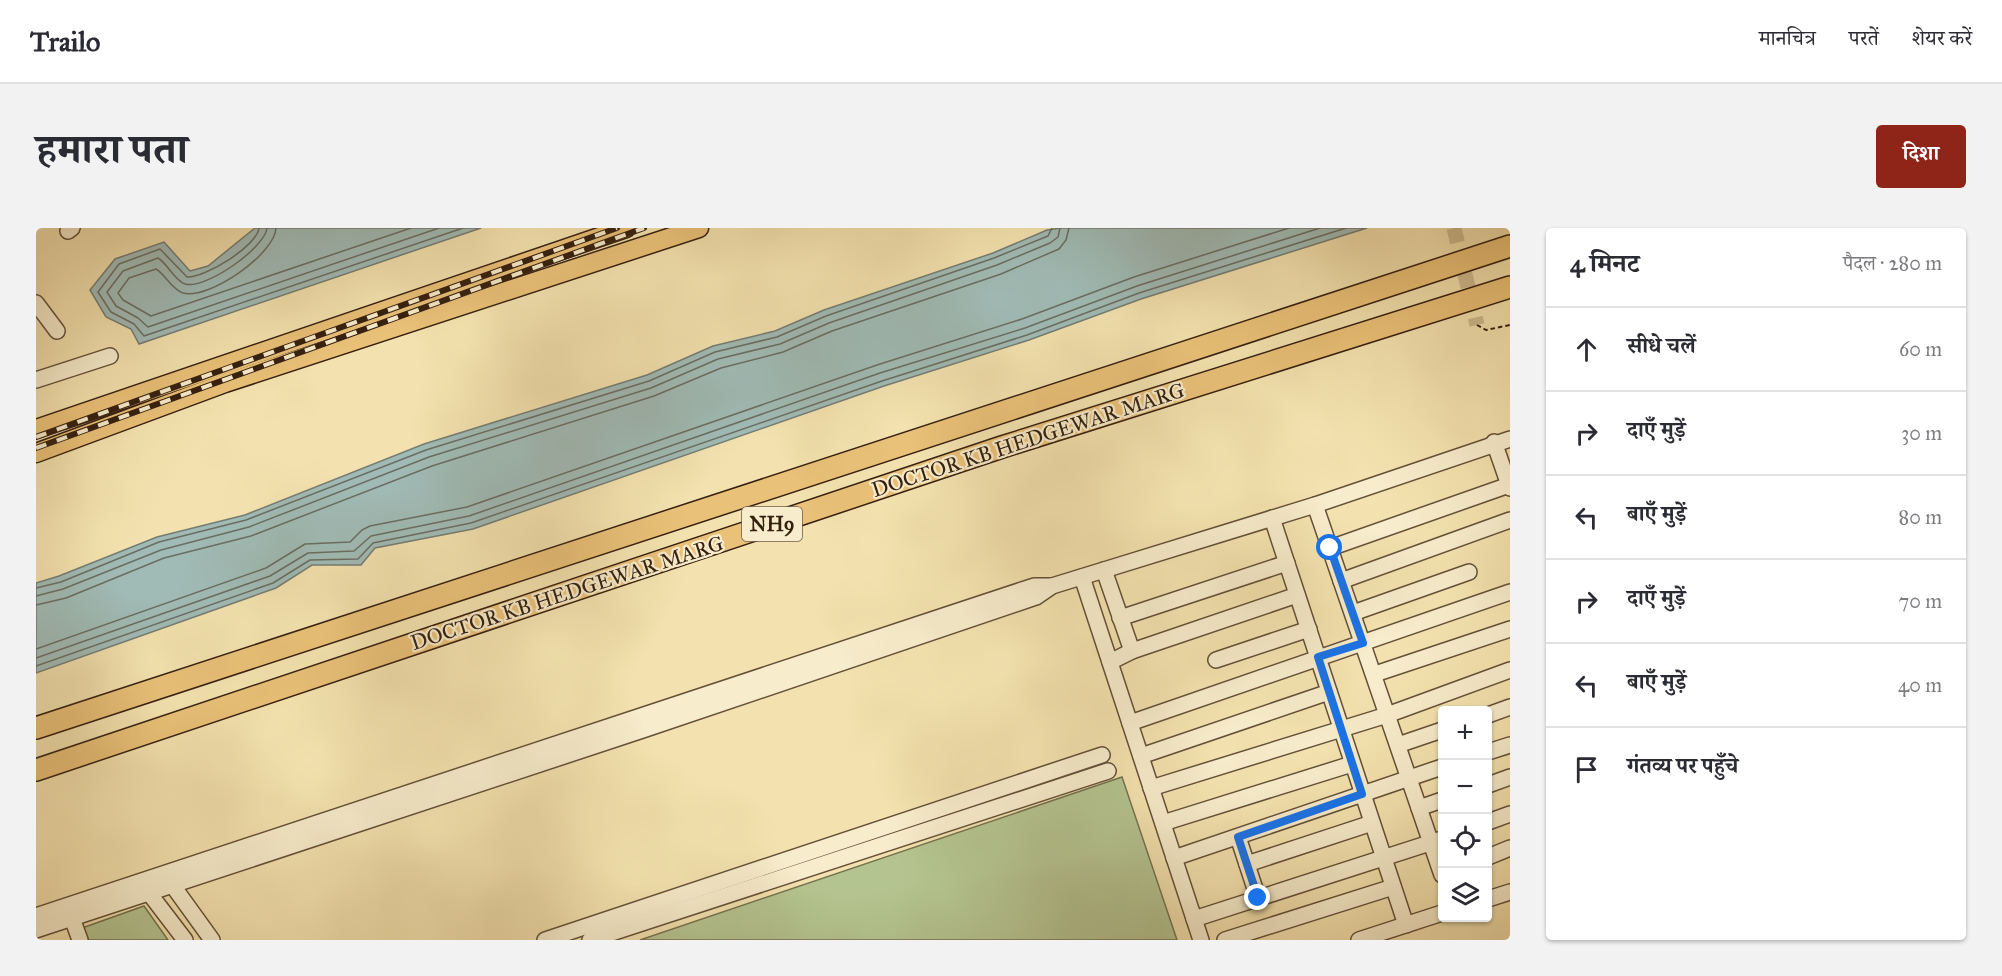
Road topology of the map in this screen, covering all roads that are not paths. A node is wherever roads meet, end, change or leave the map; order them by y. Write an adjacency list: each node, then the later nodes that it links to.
1 (626, 228): 9 (main road)
2 (699, 228): 12 (main road)
3 (1510, 246): 41 (highway, DOCTOR KB HEDGEWAR MARG / NH9)
4 (1510, 286): 50 (highway, DOCTOR KB HEDGEWAR MARG / NH9)
5 (36, 303): 6 (street)
6 (57, 331)
7 (110, 356): 8 (street)
8 (36, 380)
9 (36, 429)
10 (1510, 439): 11 (street)
11 (1494, 442): 13 (street); 14 (street)
12 (36, 453)
13 (1509, 487): 17 (street)
14 (1315, 504): 15 (street); 17 (street)
15 (1272, 518): 18 (street); 19 (street)
16 (1510, 520): 22 (street)
17 (1330, 548): 22 (street)
18 (1287, 562): 24 (street); 26 (street)
19 (1104, 570): 21 (street); 26 (street)
20 (1469, 572): 25 (street)
21 (1082, 577): 33 (street); 72 (street)
22 (1341, 581): 25 (street)
23 (1510, 592): 29 (street)
24 (1297, 595): 27 (street); 30 (street)
25 (1353, 613): 29 (street)
26 (1120, 618): 30 (street)
27 (1308, 629): 31 (street); 32 (street)
28 (1510, 629): 35 (street)
29 (1363, 643): 31 (street); 35 (street)
30 (1132, 651): 33 (street)
31 (1318, 657): 36 (street); 40 (street)
32 (1216, 660)
33 (1110, 662): 40 (street)
34 (1510, 670): 39 (street)
35 (1375, 674): 39 (street)
36 (1329, 692): 42 (street); 48 (street)
37 (1510, 707): 38 (street)
38 (1492, 714)
39 (1387, 715): 42 (street); 44 (street)
40 (1130, 723): 48 (street)
41 (36, 728)
42 (1341, 729): 49 (street); 56 (street)
43 (1438, 732): 44 (street)
44 (1398, 745): 54 (street)
45 (1510, 745): 46 (street)
46 (1492, 751)
47 (1102, 755): 87 (street)
48 (1141, 756): 56 (street)
49 (1352, 764): 57 (street); 62 (street)
50 (36, 770)
51 (1438, 770): 54 (street)
52 (1108, 771): 88 (street)
53 (1510, 777): 55 (street)
54 (1409, 779): 57 (street); 59 (street)
55 (1492, 784)
56 (1151, 788): 62 (street)
57 (1362, 794): 63 (street); 64 (street)
58 (1438, 802): 59 (street)
59 (1419, 808): 65 (street)
60 (1510, 814): 61 (street)
61 (1492, 821)
62 (1163, 823): 68 (street)
63 (1372, 823): 69 (street); 70 (street)
64 (1238, 837): 68 (street); 70 (street)
65 (1437, 841): 69 (street); 71 (street)
66 (1510, 848): 67 (street)
67 (1492, 855)
68 (1174, 858): 81 (street)
69 (1383, 858): 74 (street); 76 (street)
70 (1247, 864): 76 (street)
71 (1441, 868)
72 (169, 879): 73 (street); 86 (street)
73 (145, 887): 79 (street); 80 (street); 85 (street)
74 (1393, 888): 82 (street); 90 (street)
75 (1510, 892): 77 (street)
76 (1258, 898): 81 (street)
77 (1492, 898)
78 (1438, 915): 82 (street)
79 (36, 916)
80 (72, 918): 83 (street); 84 (street)
81 (1194, 919): 89 (street)
82 (1406, 925): 91 (street)
83 (36, 930)
84 (80, 940)
85 (185, 940)
86 (212, 940)
87 (545, 940)
88 (590, 940)
89 (1201, 940)
90 (1225, 940)
91 (1359, 940)

